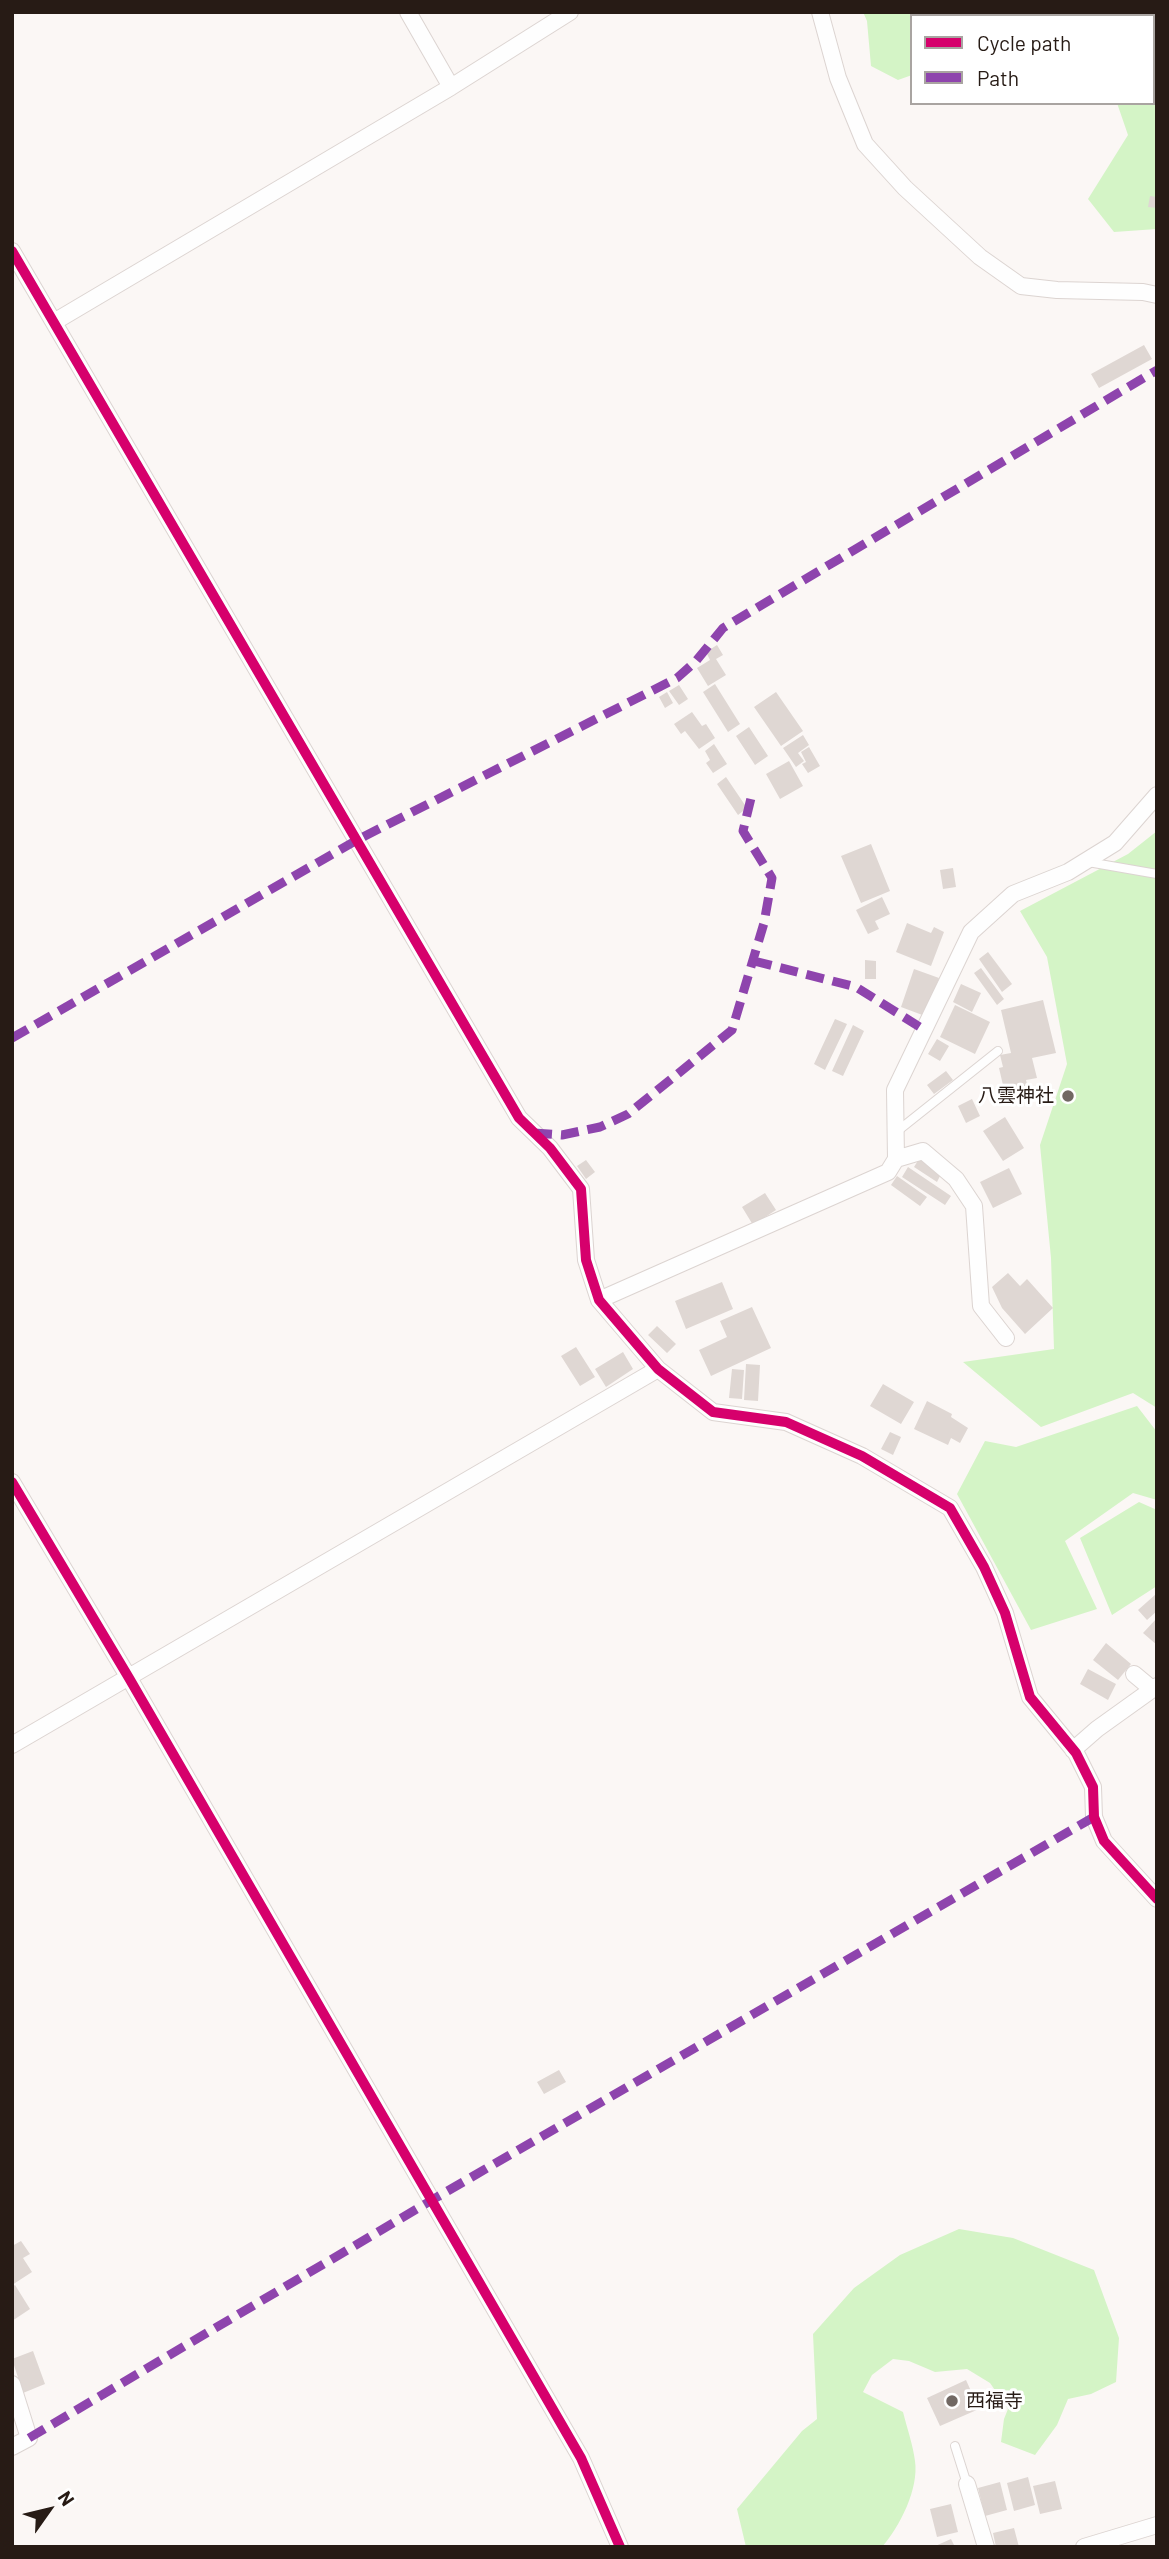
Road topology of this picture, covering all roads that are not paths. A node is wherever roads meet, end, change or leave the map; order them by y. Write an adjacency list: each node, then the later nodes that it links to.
1 (408, 12): 4 (street)
2 (570, 12): 4 (street)
3 (820, 12): 6 (street)
4 (451, 87): 7 (street)
5 (12, 251): 7 (street)
6 (1157, 295)
7 (54, 322): 14 (street)
8 (1157, 794): 9 (street)
9 (1085, 861): 10 (lane); 12 (street)
10 (1157, 874)
11 (998, 1051): 12 (lane)
12 (895, 1133): 13 (street)
13 (896, 1160): 14 (street); 15 (street)
14 (599, 1300): 16 (street)
15 (1006, 1338)
16 (658, 1369): 19 (street); 22 (street)
17 (12, 1482): 19 (street)
18 (1134, 1674): 20 (street)
19 (129, 1678): 21 (street); 29 (street)
20 (1154, 1687): 22 (street)
21 (12, 1745)
22 (1073, 1750): 23 (street)
23 (1157, 1899)
24 (12, 2384): 26 (street)
25 (955, 2446): 27 (lane)
26 (12, 2447)
27 (967, 2484): 30 (street)
28 (1157, 2525): 31 (street)
29 (620, 2547)
30 (986, 2547)
31 (1084, 2547)

